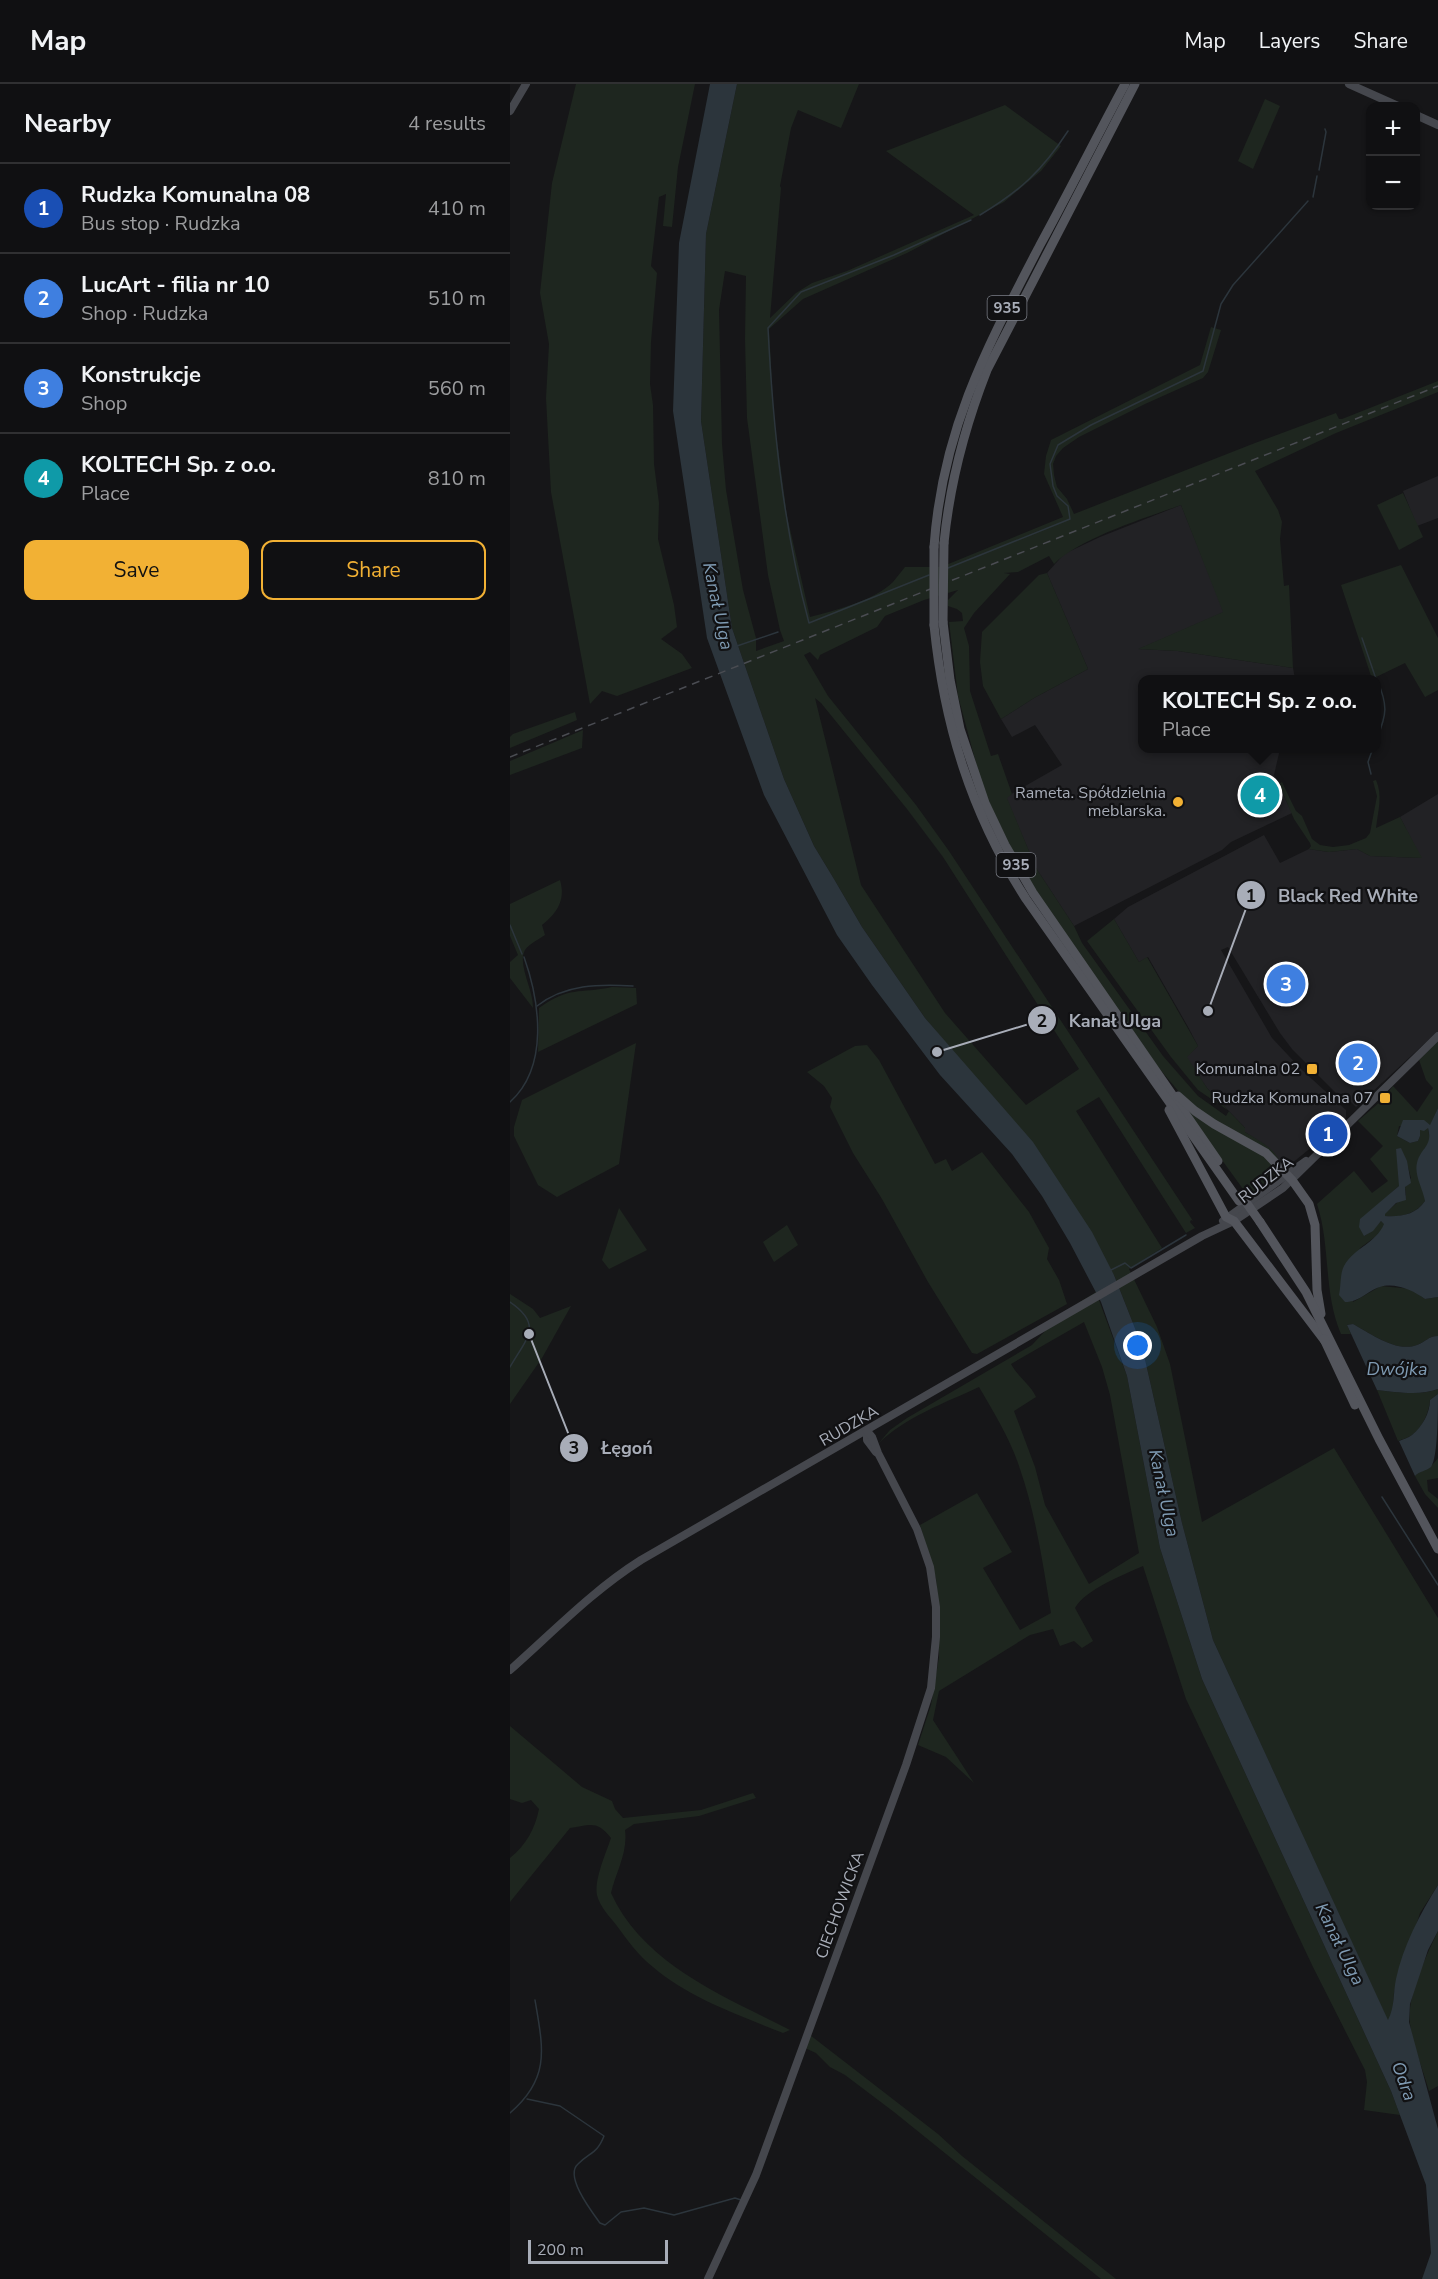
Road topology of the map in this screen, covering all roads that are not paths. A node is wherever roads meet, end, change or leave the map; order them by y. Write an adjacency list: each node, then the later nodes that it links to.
1 (526, 84): 6 (main road)
2 (1125, 84): 9 (main road, 935, bridge)
3 (1135, 84): 9 (main road, 935, bridge)
4 (1349, 84): 5 (main road)
5 (1389, 102)
6 (510, 111)
7 (1420, 117): 8 (main road)
8 (1438, 125)
9 (938, 624): 11 (main road, 935)
10 (1438, 1036): 12 (main road, RUDZKA)
11 (1157, 1079): 12 (main road); 13 (main road); 14 (main road, 935, bridge)
12 (1289, 1178): 13 (main road, RUDZKA); 14 (main road)
13 (1230, 1219): 14 (main road); 15 (main road, RUDZKA)
14 (1329, 1343): 19 (main road, 935)
15 (882, 1423): 16 (main road, RUDZKA); 18 (main road)
16 (867, 1431): 17 (main road, RUDZKA); 18 (main road)
17 (848, 1442): 18 (main road); 20 (main road, RUDZKA)
18 (872, 1444): 21 (main road, CIECHOWICKA)
19 (1436, 1545)
20 (510, 1670)
21 (708, 2279)

